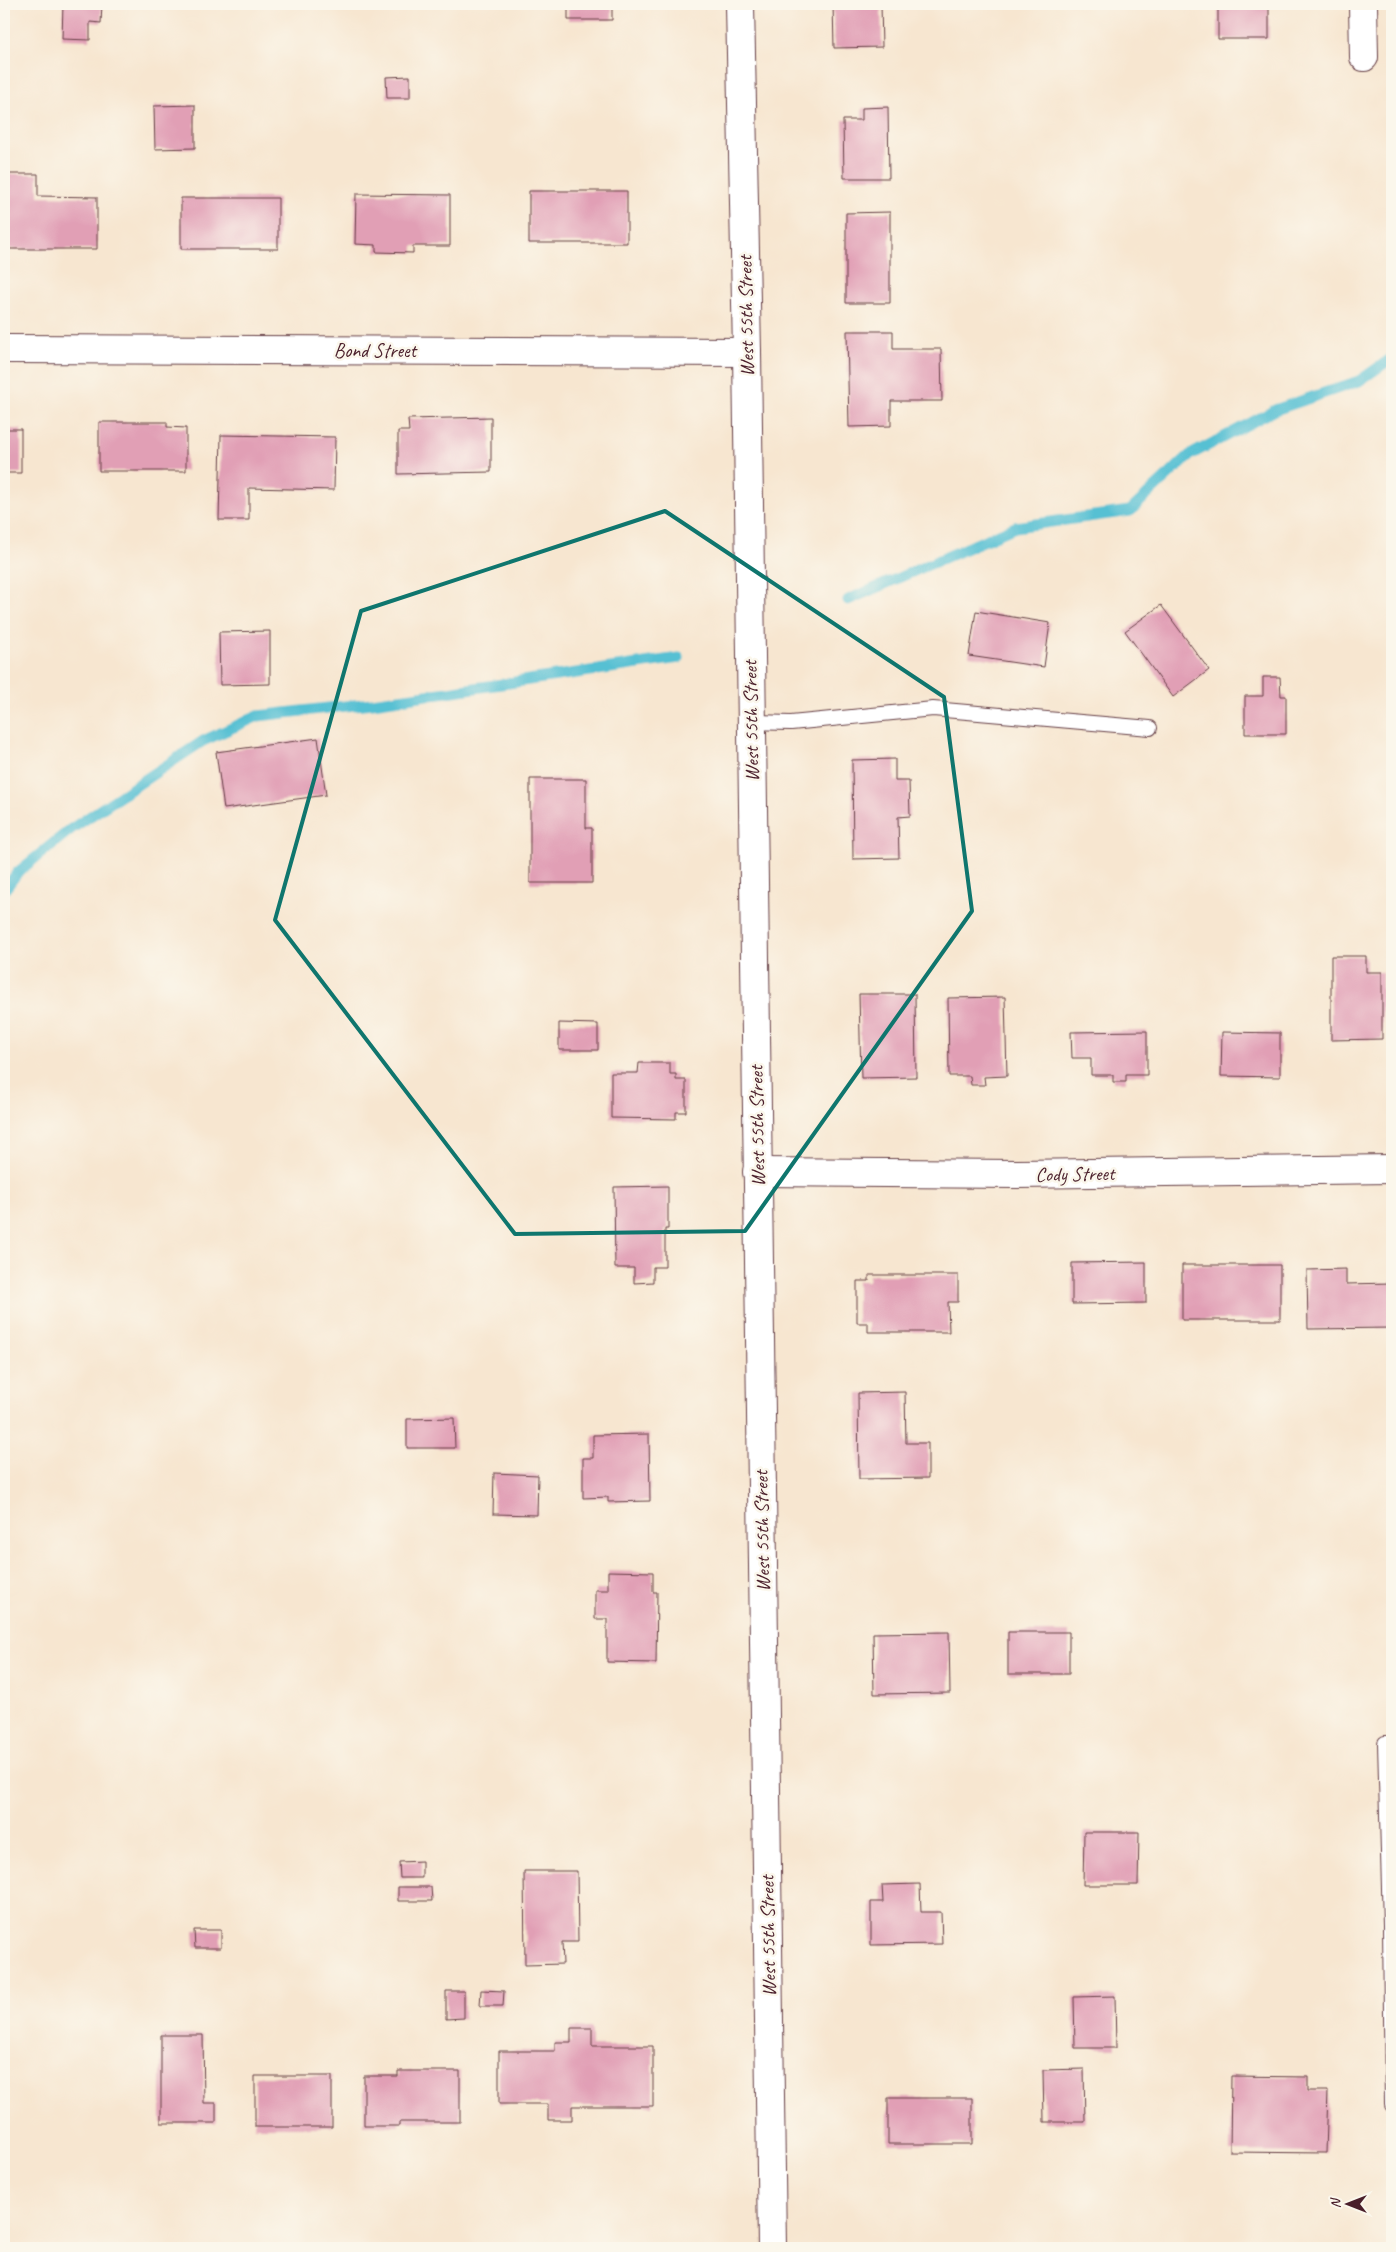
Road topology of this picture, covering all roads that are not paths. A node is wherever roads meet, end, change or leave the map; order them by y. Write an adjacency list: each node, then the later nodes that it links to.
1 (740, 4): 5 (street, West 55th Street)
2 (1363, 4): 3 (street)
3 (1364, 57)
4 (4, 348): 5 (street, Bond Street)
5 (747, 352): 6 (street, West 55th Street)
6 (751, 722): 7 (lane); 9 (street, West 55th Street)
7 (1150, 728)
8 (1392, 1170): 9 (street, Cody Street)
9 (757, 1172): 13 (street, West 55th Street)
10 (1392, 1743): 11 (lane)
11 (1391, 1925): 12 (lane)
12 (1392, 2105)
13 (772, 2248)

